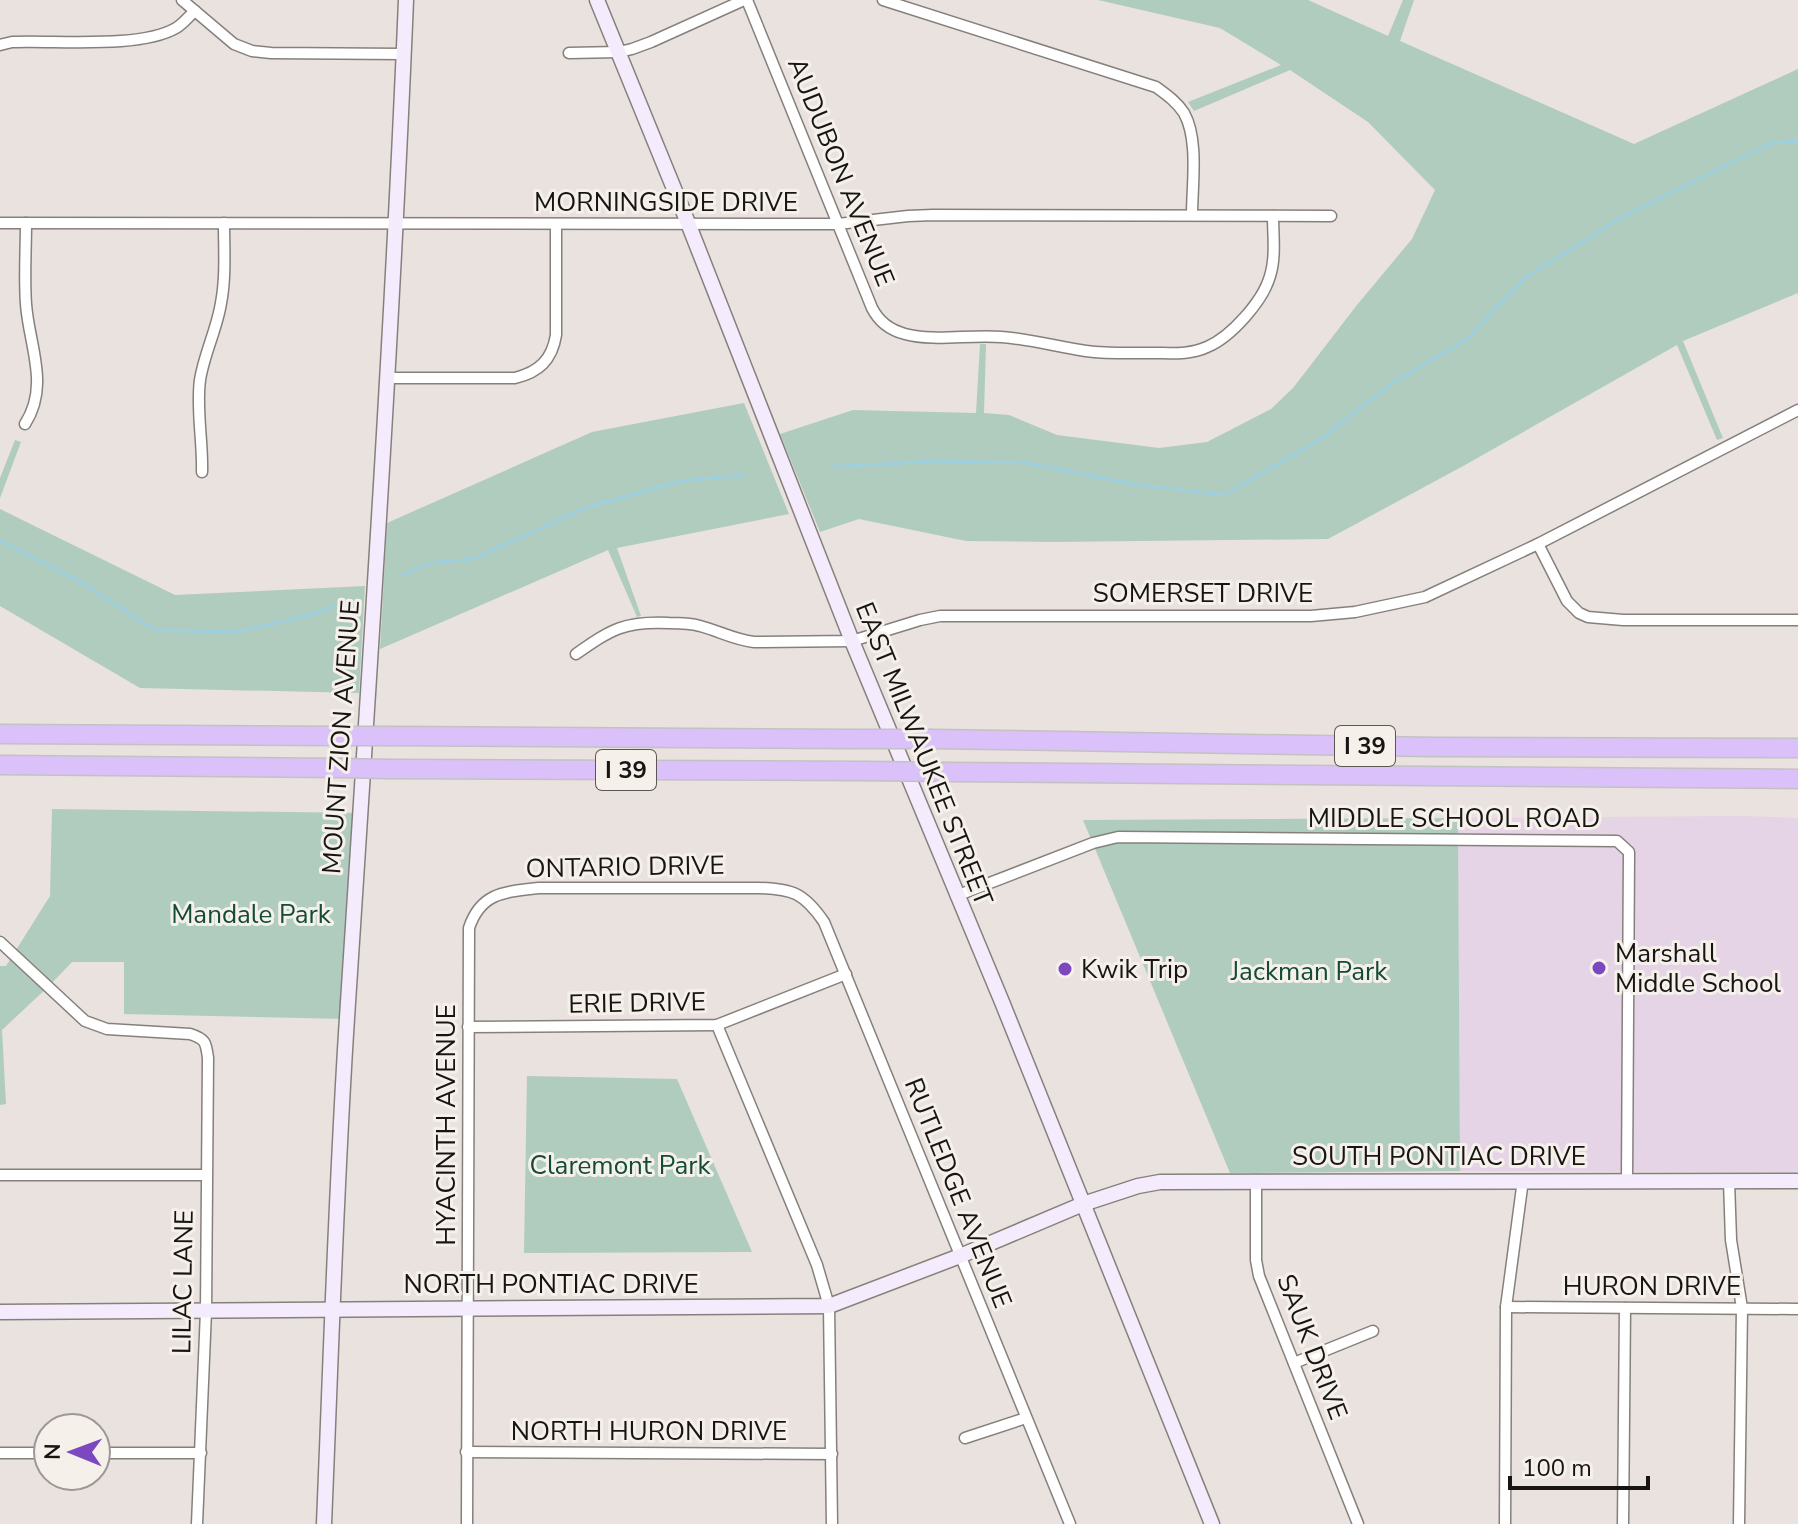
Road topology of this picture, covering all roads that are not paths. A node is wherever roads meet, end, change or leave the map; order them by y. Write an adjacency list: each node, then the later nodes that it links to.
1 (182, 0): 6 (street)
2 (406, 0): 10 (main road, MOUNT ZION AVENUE)
3 (597, 0): 8 (main road, EAST MILWAUKEE STREET)
4 (746, 0): 8 (street); 20 (street, AUDUBON AVENUE)
5 (883, 0): 11 (street)
6 (195, 11): 7 (street); 10 (street)
7 (0, 45)
8 (619, 52): 9 (street); 17 (main road, EAST MILWAUKEE STREET)
9 (569, 53)
10 (403, 54): 18 (main road, MOUNT ZION AVENUE)
11 (1192, 215): 12 (street, MORNINGSIDE DRIVE); 20 (street, MORNINGSIDE DRIVE)
12 (1273, 216): 13 (street, MORNINGSIDE DRIVE); 20 (street, AUDUBON AVENUE)
13 (1331, 216)
14 (0, 223): 15 (street, MORNINGSIDE DRIVE)
15 (26, 223): 16 (street, MORNINGSIDE DRIVE); 23 (street)
16 (224, 223): 18 (street, MORNINGSIDE DRIVE); 24 (street)
17 (688, 223): 19 (street, MORNINGSIDE DRIVE); 20 (street, MORNINGSIDE DRIVE); 27 (main road, EAST MILWAUKEE STREET)
18 (395, 224): 19 (street, MORNINGSIDE DRIVE); 21 (main road, MOUNT ZION AVENUE)
19 (556, 224): 21 (street)
20 (838, 224)
21 (386, 378): 55 (main road, MOUNT ZION AVENUE)
22 (1798, 410): 25 (street, SOMERSET DRIVE)
23 (25, 424)
24 (202, 472)
25 (1538, 544): 26 (street); 27 (street, SOMERSET DRIVE)
26 (1798, 620)
27 (852, 641): 28 (street, SOMERSET DRIVE); 34 (main road, EAST MILWAUKEE STREET)
28 (576, 654)
29 (0, 734): 30 (highway, I 39, bridge)
30 (1798, 748)
31 (0, 765): 32 (highway, I 39, bridge)
32 (1798, 779)
33 (790, 891): 35 (street, ONTARIO DRIVE); 37 (street, RUTLEDGE AVENUE)
34 (956, 896): 44 (street, MIDDLE SCHOOL ROAD); 47 (main road, EAST MILWAUKEE STREET)
35 (472, 919): 39 (street, HYACINTH AVENUE)
36 (0, 942): 41 (street, LILAC LANE)
37 (846, 974): 38 (street, ERIE DRIVE); 48 (street, RUTLEDGE AVENUE)
38 (717, 1025): 39 (street, ERIE DRIVE); 49 (street)
39 (468, 1027): 51 (street, HYACINTH AVENUE)
40 (0, 1175): 41 (street)
41 (206, 1175): 56 (street, LILAC LANE)
42 (1256, 1180): 43 (main road, SOUTH PONTIAC DRIVE); 47 (main road, SOUTH PONTIAC DRIVE); 59 (street, SAUK DRIVE)
43 (1523, 1180): 44 (main road, SOUTH PONTIAC DRIVE); 50 (street)
44 (1627, 1180): 45 (main road, SOUTH PONTIAC DRIVE)
45 (1729, 1181): 46 (main road, SOUTH PONTIAC DRIVE); 53 (street)
46 (1798, 1181)
47 (1083, 1204): 48 (main road, NORTH PONTIAC DRIVE); 73 (main road, EAST MILWAUKEE STREET)
48 (960, 1256): 49 (main road, NORTH PONTIAC DRIVE); 60 (street, RUTLEDGE AVENUE)
49 (829, 1306): 51 (main road, NORTH PONTIAC DRIVE); 67 (street)
50 (1506, 1307): 52 (street, HURON DRIVE); 75 (street)
51 (467, 1308): 55 (main road, NORTH PONTIAC DRIVE); 62 (street, HYACINTH AVENUE)
52 (1625, 1308): 53 (street, HURON DRIVE); 76 (street)
53 (1742, 1308): 54 (street, HURON DRIVE); 77 (street)
54 (1798, 1309)
55 (333, 1310): 56 (main road, NORTH PONTIAC DRIVE); 69 (main road, MOUNT ZION AVENUE)
56 (206, 1311): 57 (main road, NORTH PONTIAC DRIVE); 66 (street, LILAC LANE)
57 (0, 1312)
58 (1373, 1331): 59 (street)
59 (1294, 1363): 74 (street, SAUK DRIVE)
60 (1026, 1418): 61 (street); 72 (street, RUTLEDGE AVENUE)
61 (965, 1438)
62 (466, 1452): 67 (street, NORTH HURON DRIVE); 70 (street, HYACINTH AVENUE)
63 (0, 1453): 64 (street)
64 (32, 1453)
65 (112, 1453): 66 (street)
66 (201, 1453): 68 (street, LILAC LANE)
67 (832, 1454): 71 (street)
68 (197, 1524)
69 (324, 1524)
70 (467, 1524)
71 (832, 1524)
72 (1070, 1524)
73 (1212, 1524)
74 (1358, 1524)
75 (1505, 1524)
76 (1623, 1524)
77 (1739, 1524)

